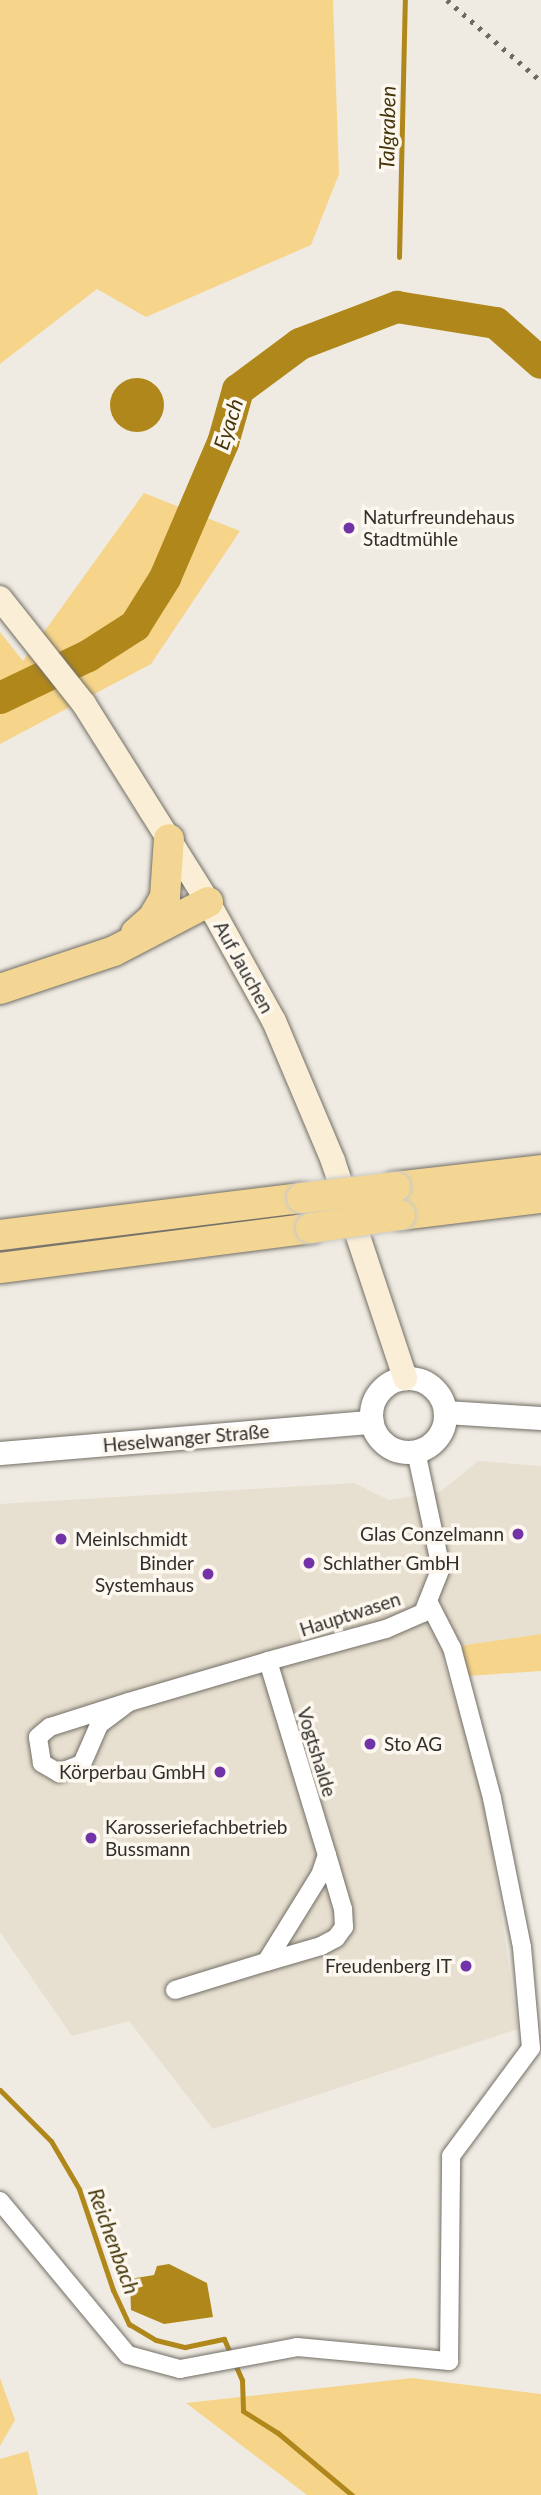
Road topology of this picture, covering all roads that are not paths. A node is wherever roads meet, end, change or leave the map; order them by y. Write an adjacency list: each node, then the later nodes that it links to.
1 (0, 598): 2 (main road, Auf Jauchen)
2 (169, 839): 3 (main road, Auf Jauchen); 4 (highway)
3 (208, 902): 4 (highway); 15 (main road, Auf Jauchen)
4 (114, 951): 5 (highway)
5 (0, 989)
6 (541, 1170): 8 (highway)
7 (541, 1198): 9 (highway)
8 (398, 1201): 9 (highway); 12 (highway, bridge); 14 (highway, bridge)
9 (440, 1211): 10 (highway)
10 (541, 1214)
11 (0, 1219): 12 (highway)
12 (97, 1221): 13 (highway)
13 (0, 1235)
14 (0, 1268)
15 (405, 1378): 16 (street); 18 (street)
16 (445, 1412): 17 (street); 19 (street)
17 (541, 1418)
18 (372, 1422): 19 (street); 20 (street, Heselwanger Straße)
19 (416, 1451): 21 (street, Hauptwasen)
20 (0, 1453)
21 (429, 1603): 22 (street, Hauptwasen); 27 (street)
22 (268, 1661): 23 (street, Hauptwasen); 24 (street, Vogtshalde)
23 (129, 1702): 23 (street, Hauptwasen)
24 (327, 1854): 25 (street); 25 (street, Vogtshalde)
25 (266, 1962): 26 (street, Vogtshalde)
26 (175, 1990)
27 (0, 2201)

